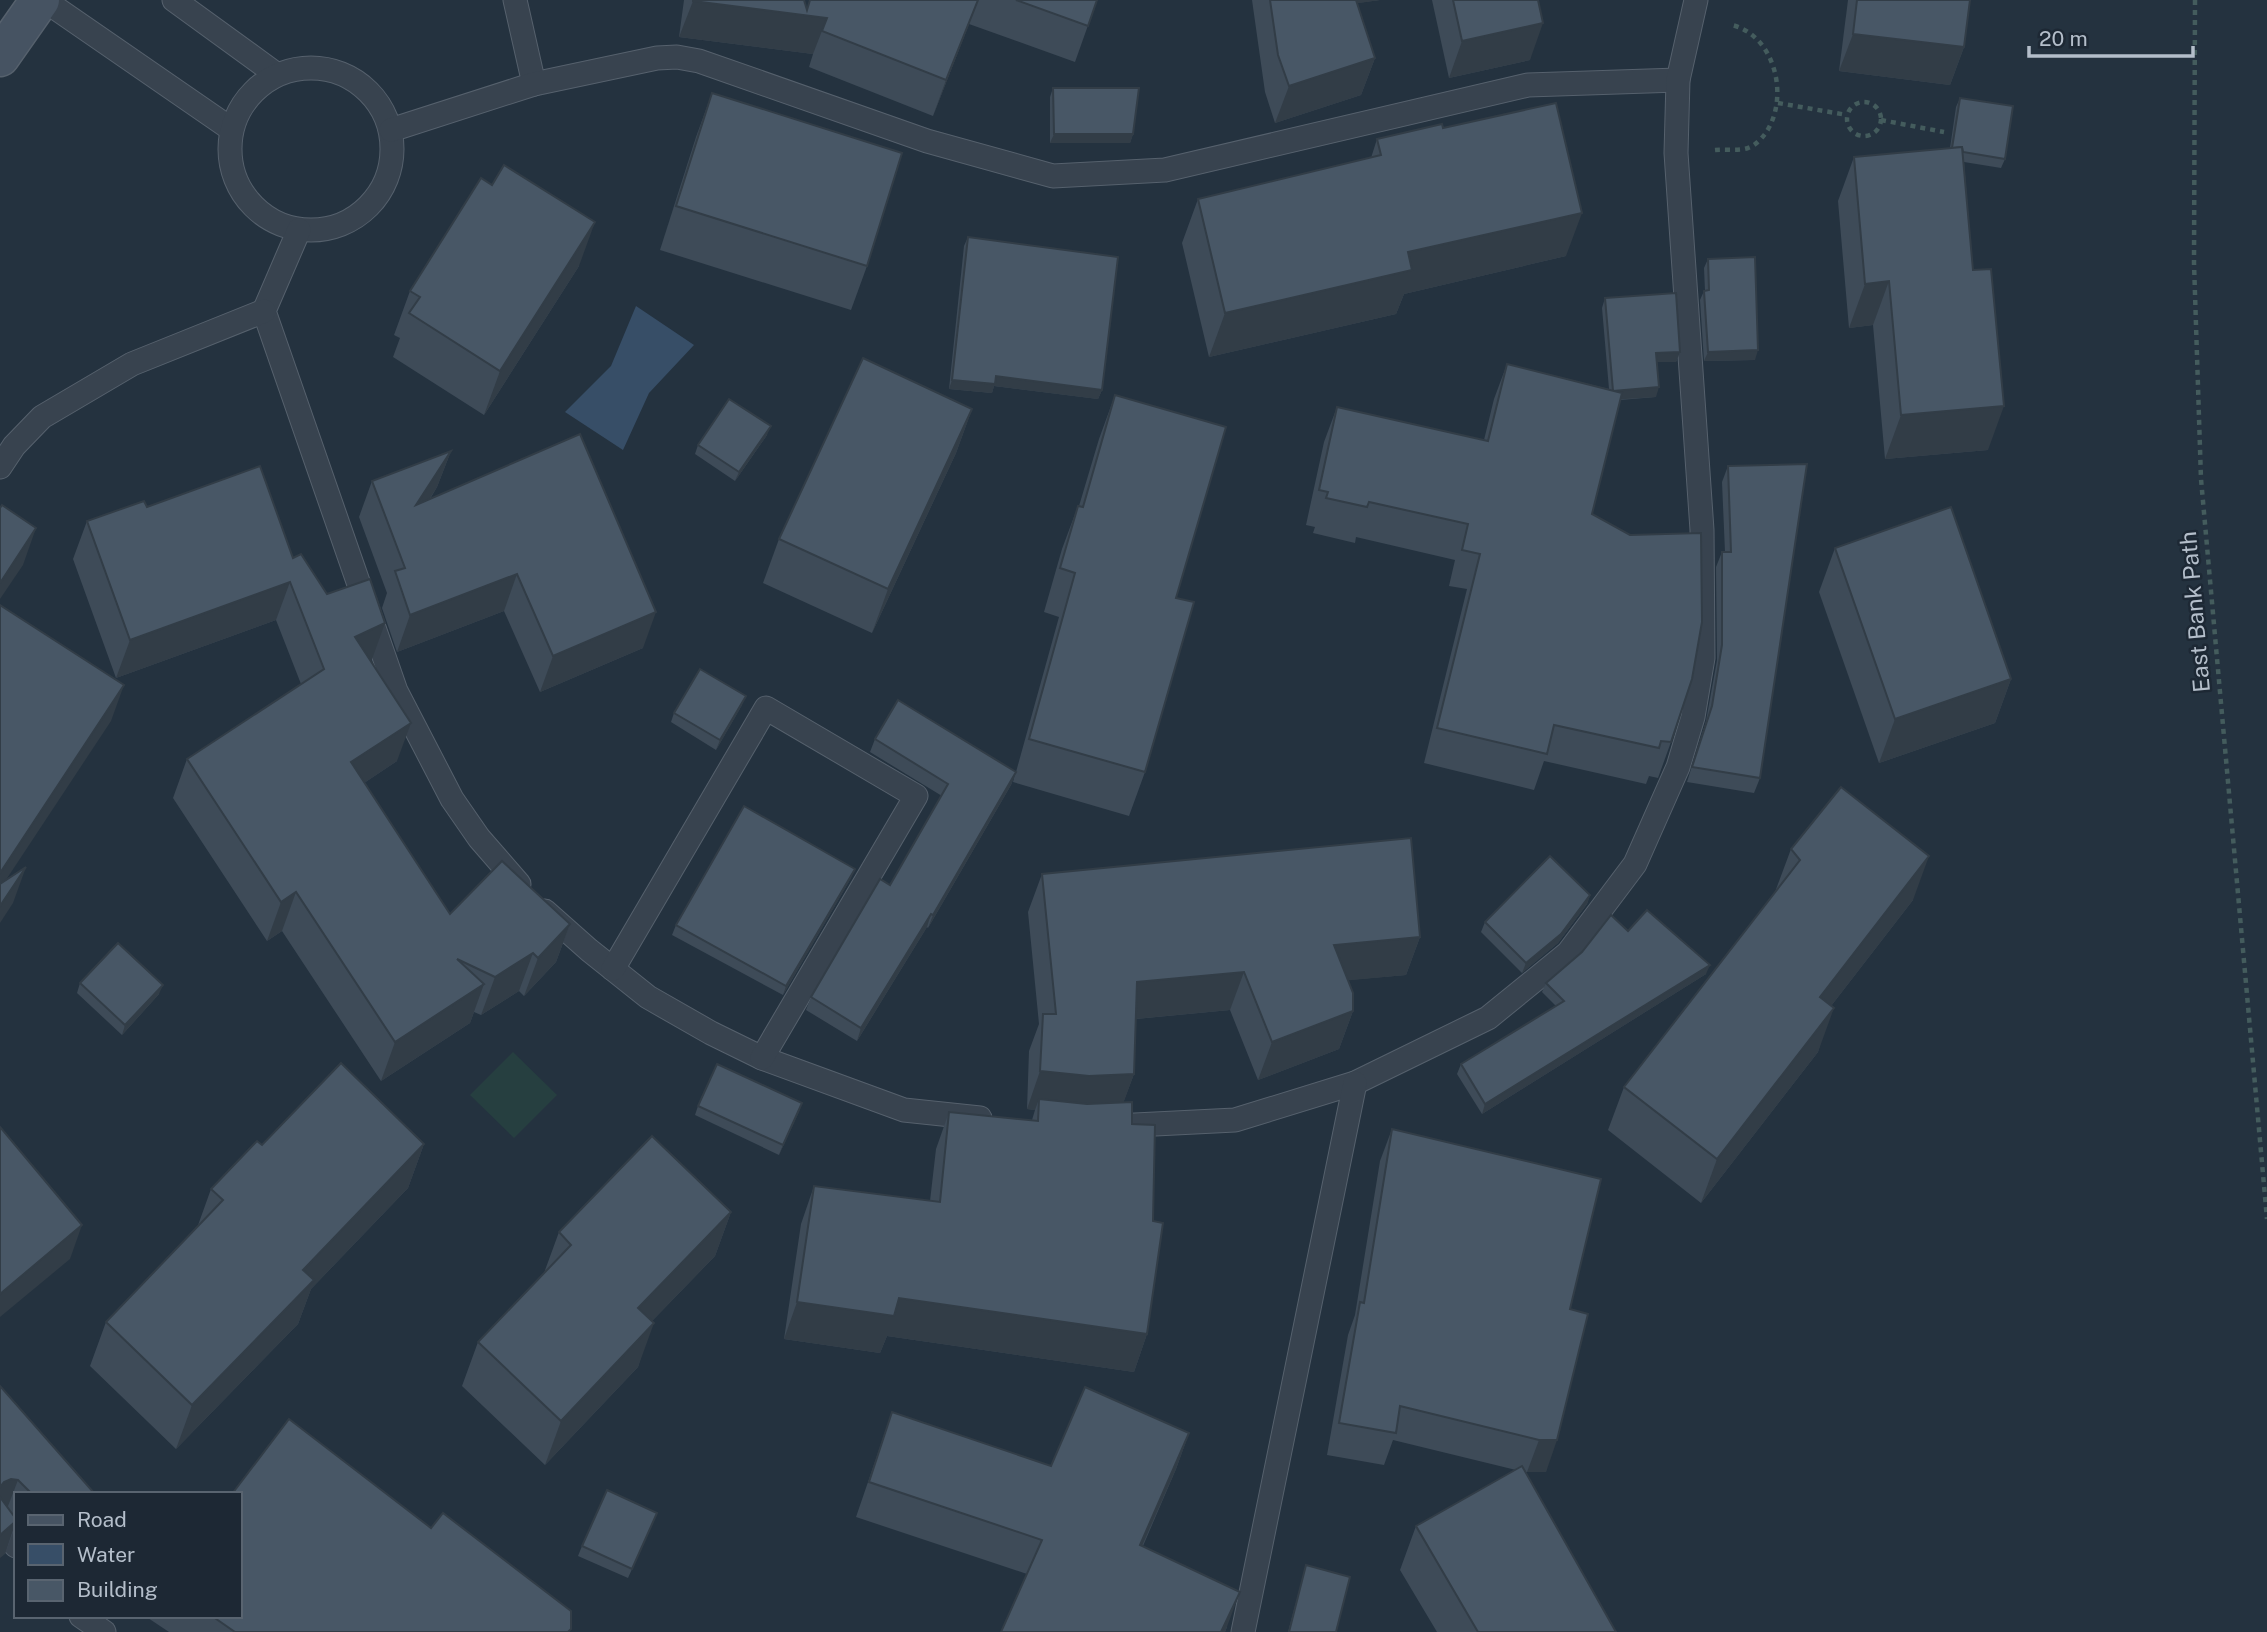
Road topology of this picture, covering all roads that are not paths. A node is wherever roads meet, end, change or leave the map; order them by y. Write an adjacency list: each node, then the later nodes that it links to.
1 (42, 0): 5 (main road); 9 (lane)
2 (174, 0): 6 (lane)
3 (514, 0): 8 (lane)
4 (1694, 8): 7 (lane)
5 (0, 57)
6 (276, 74): 9 (lane); 10 (lane)
7 (1678, 80): 8 (lane); 16 (lane)
8 (534, 84): 10 (lane)
9 (231, 129): 11 (lane)
10 (391, 131): 11 (lane)
11 (299, 230): 12 (lane)
12 (264, 310): 13 (lane); 14 (lane)
13 (0, 467)
14 (613, 970): 15 (lane); 15 (lane)
15 (762, 1058): 17 (lane)
16 (1355, 1083): 18 (lane); 23 (lane)
17 (996, 1120)
18 (1088, 1128)
19 (0, 1527): 20 (lane)
20 (14, 1544)
21 (84, 1618): 22 (lane)
22 (104, 1632)
23 (1243, 1632)

